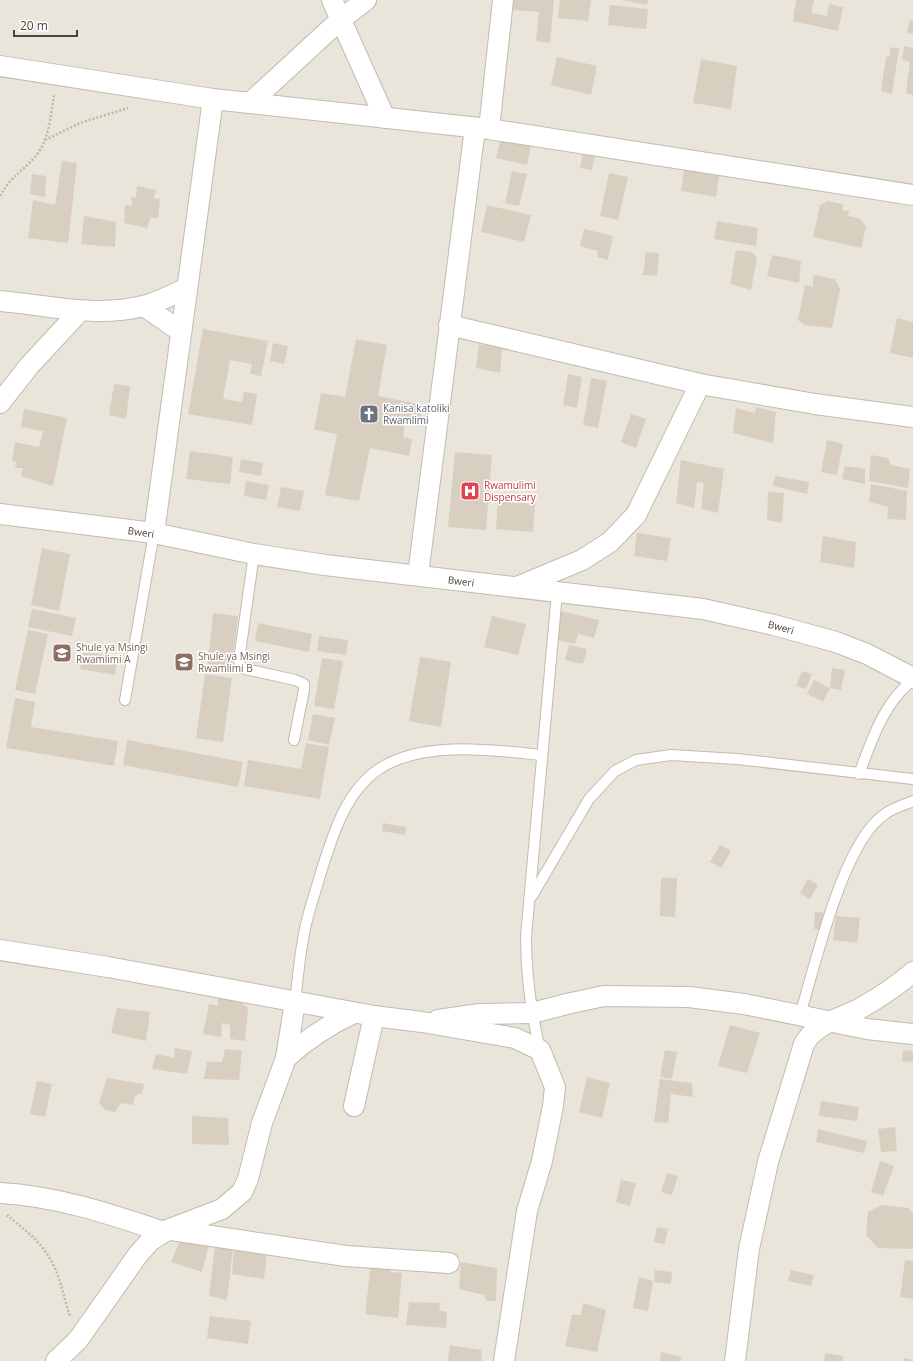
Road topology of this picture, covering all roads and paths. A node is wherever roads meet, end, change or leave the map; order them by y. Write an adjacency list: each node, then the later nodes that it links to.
1 (332, 0): 4 (street)
2 (366, 0): 4 (street)
3 (503, 0): 11 (street)
4 (340, 20): 8 (street); 10 (street)
5 (0, 66): 6 (street)
6 (57, 75): 7 (street); 12 (path)
7 (212, 99): 8 (street); 15 (street)
8 (250, 103): 10 (street)
9 (132, 107): 12 (path)
10 (385, 118): 11 (street)
11 (482, 128): 13 (street); 19 (street)
12 (45, 140): 14 (path)
13 (913, 195)
14 (0, 196)
15 (186, 289): 17 (street); 20 (street)
16 (0, 301): 18 (street)
17 (144, 306): 18 (street); 20 (street)
18 (80, 311): 22 (street)
19 (449, 326): 21 (street); 27 (street)
20 (180, 330): 25 (street)
21 (700, 384): 23 (street); 28 (street)
22 (0, 403)
23 (913, 417)
24 (0, 514): 25 (street, Bweri)
25 (154, 533): 26 (street, Bweri); 31 (lane)
26 (254, 554): 27 (street, Bweri); 32 (lane)
27 (418, 575): 28 (street, Bweri)
28 (515, 588): 29 (street, Bweri)
29 (557, 593): 30 (street, Bweri); 33 (lane)
30 (913, 679): 34 (lane)
31 (125, 700)
32 (294, 740)
33 (542, 755): 37 (lane); 40 (lane)
34 (858, 774): 35 (lane); 37 (lane)
35 (913, 779)
36 (913, 801): 43 (lane)
37 (530, 899): 42 (lane)
38 (0, 950): 40 (street)
39 (913, 972): 46 (street)
40 (295, 1002): 41 (street); 49 (street)
41 (354, 1013): 44 (street); 49 (street)
42 (532, 1013): 43 (street); 45 (street); 48 (lane)
43 (800, 1015): 46 (street)
44 (374, 1016): 45 (street); 50 (street)
45 (422, 1022): 48 (street)
46 (829, 1022): 47 (street); 58 (street)
47 (913, 1034)
48 (540, 1050): 57 (street)
49 (286, 1058): 53 (street)
50 (354, 1106)
51 (0, 1193): 53 (street)
52 (4, 1213): 55 (path)
53 (166, 1231): 54 (street); 55 (street)
54 (449, 1263)
55 (78, 1340): 56 (street)
56 (56, 1361)
57 (504, 1361)
58 (735, 1361)

